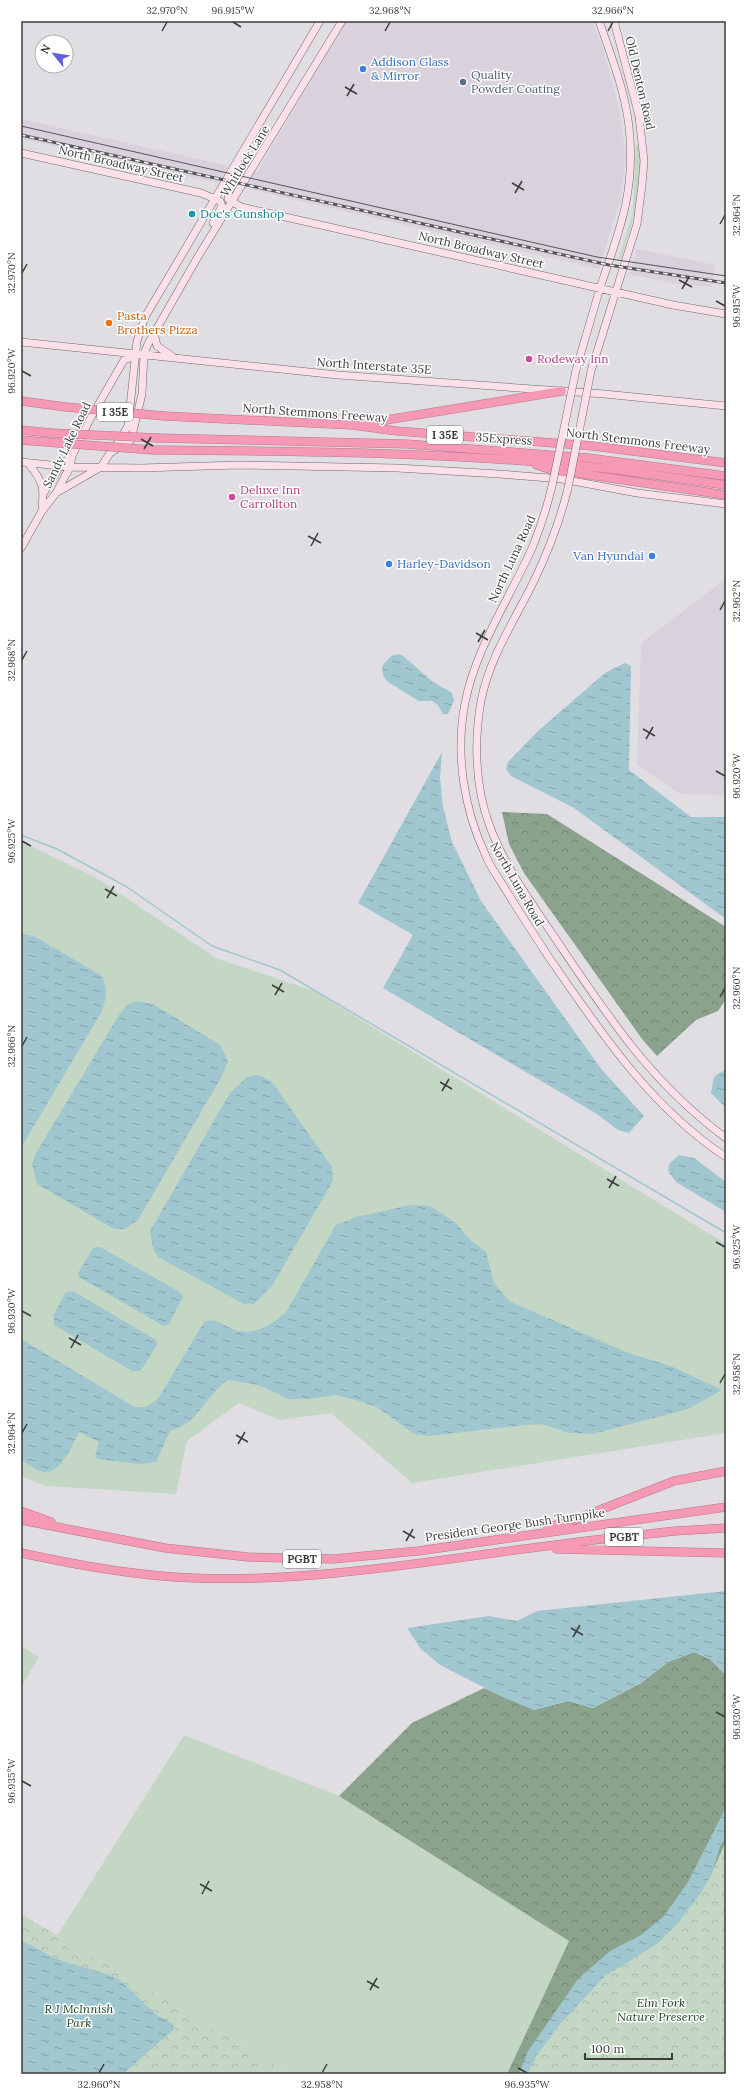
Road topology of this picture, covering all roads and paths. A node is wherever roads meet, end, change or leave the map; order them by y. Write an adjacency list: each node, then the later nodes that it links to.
1 (320, 21): 8 (main road, Whitlock Lane)
2 (342, 21): 10 (main road, Whitlock Lane)
3 (599, 21): 6 (main road, Old Denton Road)
4 (614, 21): 5 (main road, Old Denton Road)
5 (642, 135): 6 (main road); 13 (main road, Old Denton Road)
6 (630, 136): 12 (main road, Old Denton Road)
7 (21, 153): 9 (main road, North Broadway Street)
8 (236, 166): 9 (main road, Whitlock Lane); 10 (main road)
9 (215, 199): 11 (main road); 18 (main road, Whitlock Lane)
10 (232, 203): 11 (main road, Whitlock Lane); 12 (main road, North Broadway Street)
11 (196, 260): 15 (main road, Whitlock Lane)
12 (600, 288): 13 (main road, North Broadway Street); 45 (main road, North Luna Road, bridge)
13 (614, 291): 14 (main road, North Broadway Street); 44 (main road, North Luna Road, bridge)
14 (726, 314)
15 (154, 333): 17 (main road, Whitlock Lane); 19 (main road)
16 (21, 342): 18 (main road, North Interstate 35E)
17 (144, 354): 18 (main road, North Interstate 35E); 19 (main road, North Interstate 35E); 28 (main road)
18 (136, 355): 28 (main road); 29 (main road, Sandy Lake Road)
19 (178, 359): 20 (main road, North Interstate 35E)
20 (562, 391): 22 (main road, North Interstate 35E); 23 (highway)
21 (21, 401): 23 (highway, North Stemmons Freeway / I 35E, bridge)
22 (726, 406)
23 (352, 425): 32 (highway, North Stemmons Freeway / I 35E)
24 (21, 430): 36 (highway, 35Express, bridge)
25 (21, 440): 26 (highway, I 35E)
26 (45, 443): 27 (highway); 30 (highway, I 35E, bridge)
27 (21, 444)
28 (110, 453): 35 (main road)
29 (72, 456): 33 (main road); 34 (main road, Sandy Lake Road)
30 (526, 461): 37 (highway, I 35E); 40 (highway)
31 (24, 463): 33 (main road); 39 (main road)
32 (726, 463)
33 (60, 466): 34 (main road); 39 (main road)
34 (70, 467): 35 (main road); 38 (main road, Sandy Lake Road)
35 (101, 467): 38 (main road); 41 (main road)
36 (726, 476)
37 (726, 485)
38 (56, 493): 42 (main road, Sandy Lake Road)
39 (43, 494): 42 (main road)
40 (726, 495)
41 (726, 504)
42 (42, 512): 43 (main road, Sandy Lake Road)
43 (21, 548)
44 (726, 1138)
45 (726, 1157)
46 (726, 1471): 52 (highway)
47 (726, 1507): 52 (highway, President George Bush Turnpike / PGBT)
48 (21, 1512): 51 (highway)
49 (21, 1520): 51 (highway, President George Bush Turnpike / PGBT)
50 (726, 1528): 53 (highway, President George Bush Turnpike / PGBT)
51 (81, 1532): 52 (highway, President George Bush Turnpike / PGBT)
52 (525, 1534)
53 (523, 1549): 54 (highway, President George Bush Turnpike / PGBT); 55 (highway)
54 (21, 1553)
55 (726, 1553)

